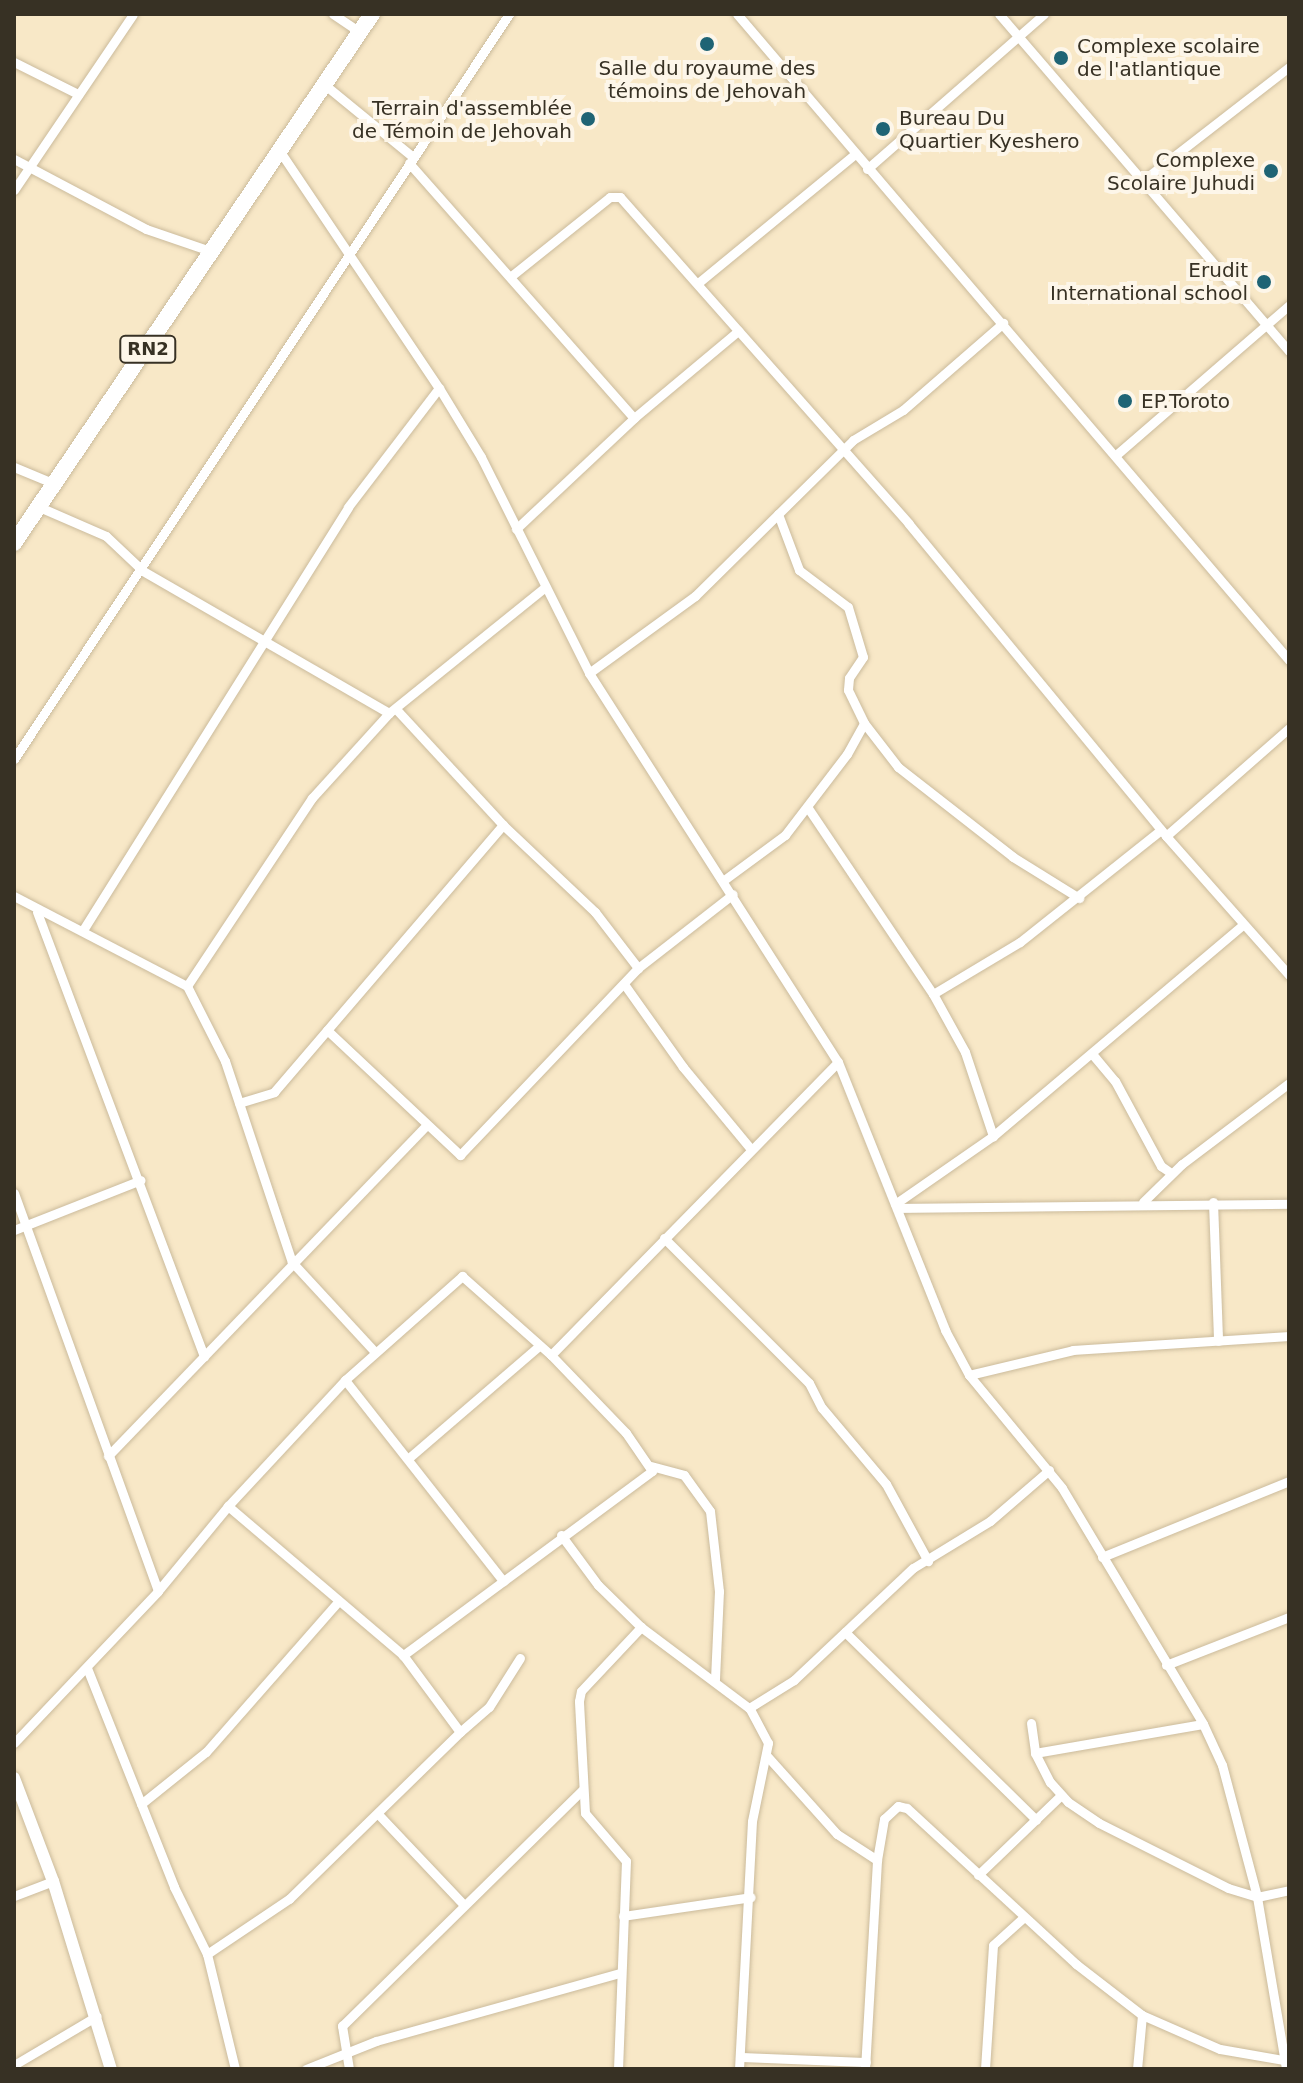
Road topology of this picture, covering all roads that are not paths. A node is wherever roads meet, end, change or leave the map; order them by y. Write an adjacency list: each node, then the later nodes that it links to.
1 (133, 14): 13 (street)
2 (333, 14): 8 (street)
3 (372, 14): 8 (highway, RN2)
4 (509, 14): 17 (street)
5 (737, 14): 15 (street)
6 (999, 14): 9 (street)
7 (1044, 14): 9 (street)
8 (361, 33): 12 (highway, RN2)
9 (1017, 34): 19 (street); 20 (street)
10 (14, 62): 13 (street)
11 (1289, 67): 20 (street)
12 (325, 85): 14 (highway, RN2); 17 (street)
13 (78, 94): 18 (street)
14 (281, 153): 22 (highway, RN2); 23 (street)
15 (854, 155): 19 (street); 25 (street)
16 (14, 159): 18 (street)
17 (411, 160): 23 (street); 24 (street)
18 (30, 168): 21 (street); 22 (street)
19 (867, 169): 27 (street)
20 (1142, 181): 28 (street)
21 (14, 190)
22 (215, 252): 36 (highway, RN2)
23 (349, 253): 31 (street); 41 (street)
24 (510, 277): 25 (street); 32 (street)
25 (698, 283): 29 (street)
26 (1289, 305): 28 (street)
27 (1003, 323): 33 (street); 34 (street)
28 (1266, 325): 30 (street); 34 (street)
29 (738, 331): 32 (street); 33 (street)
30 (1289, 351)
31 (439, 388): 39 (street); 43 (street)
32 (634, 418): 39 (street)
33 (844, 450): 38 (street); 52 (street)
34 (1116, 455): 44 (street)
35 (14, 467): 36 (street)
36 (56, 485): 37 (highway, RN2)
37 (37, 506): 40 (highway, RN2); 41 (street)
38 (778, 514): 45 (street); 47 (street)
39 (516, 529): 42 (street)
40 (14, 543)
41 (143, 571): 43 (street); 49 (street)
42 (545, 587): 45 (street); 46 (street)
43 (265, 645): 46 (street); 59 (street)
44 (1289, 660)
45 (589, 673): 53 (street)
46 (392, 711): 51 (street); 63 (street)
47 (864, 723): 50 (street); 56 (street)
48 (1289, 728): 52 (street)
49 (14, 759)
50 (808, 808): 53 (street); 64 (street)
51 (503, 825): 60 (street); 65 (street)
52 (1163, 833): 56 (street); 58 (street)
53 (724, 880): 54 (street)
54 (733, 894): 60 (street); 67 (street)
55 (14, 896): 57 (street)
56 (1079, 898): 64 (street)
57 (37, 912): 59 (street); 74 (street)
58 (1243, 925): 61 (street); 66 (street)
59 (83, 930): 63 (street)
60 (638, 968): 62 (street)
61 (1289, 975)
62 (624, 984): 70 (street); 72 (street)
63 (187, 986): 69 (street)
64 (933, 994): 71 (street)
65 (327, 1030): 69 (street); 70 (street)
66 (1093, 1055): 71 (street); 73 (street)
67 (838, 1062): 72 (street); 79 (street)
68 (1289, 1083): 73 (street)
69 (239, 1103): 83 (street)
70 (426, 1125): 83 (street)
71 (993, 1136): 79 (street)
72 (750, 1148): 82 (street)
73 (1171, 1173): 76 (street)
74 (141, 1180): 80 (street); 89 (street)
75 (14, 1193): 80 (street)
76 (1143, 1202): 77 (street); 79 (street)
77 (1213, 1202): 78 (street); 85 (street)
78 (1289, 1204)
79 (896, 1206): 90 (street)
80 (27, 1226): 81 (street); 92 (street)
81 (14, 1230)
82 (664, 1238): 88 (street); 100 (street)
83 (292, 1262): 87 (street); 89 (street)
84 (1289, 1336): 85 (street)
85 (1218, 1341): 90 (street)
86 (539, 1346): 87 (street); 88 (street); 93 (street)
87 (375, 1352): 91 (street)
88 (551, 1355): 94 (street)
89 (204, 1357): 92 (street)
90 (969, 1375): 95 (street)
91 (345, 1380): 93 (street); 97 (street)
92 (108, 1456): 102 (street)
93 (410, 1457): 101 (street)
94 (651, 1466): 98 (street); 111 (street)
95 (1049, 1470): 99 (street); 100 (street)
96 (1289, 1481): 99 (street)
97 (228, 1506): 102 (street); 103 (street)
98 (561, 1535): 101 (street); 105 (street)
99 (1102, 1557): 109 (street)
100 (928, 1561): 106 (street)
101 (503, 1581): 107 (street)
102 (158, 1591): 110 (street)
103 (338, 1602): 107 (street); 122 (street)
104 (1289, 1617): 109 (street)
105 (641, 1627): 111 (street); 120 (street)
106 (845, 1632): 112 (street); 124 (street)
107 (403, 1655): 115 (street)
108 (520, 1658): 115 (street)
109 (1166, 1665): 114 (street)
110 (87, 1668): 116 (street); 122 (street)
111 (715, 1680): 112 (street)
112 (749, 1708): 118 (street)
113 (1031, 1723): 117 (street)
114 (1203, 1724): 117 (street); 131 (street)
115 (460, 1732): 123 (street)
116 (14, 1743)
117 (1035, 1753): 121 (street)
118 (767, 1756): 125 (street); 130 (street)
119 (14, 1778): 127 (street)
120 (583, 1789): 132 (street); 133 (street)
121 (1060, 1796): 124 (street); 131 (street)
122 (141, 1804): 135 (street)
123 (378, 1814): 132 (street); 135 (street)
124 (1036, 1820): 126 (street)
125 (877, 1860): 126 (street); 143 (street)
126 (978, 1875): 134 (street)
127 (53, 1881): 129 (street); 138 (street)
128 (1289, 1890): 131 (street)
129 (14, 1896)
130 (751, 1897): 133 (street); 140 (street)
131 (1257, 1897): 141 (street)
132 (463, 1904): 139 (street)
133 (623, 1916): 136 (street)
134 (1024, 1917): 137 (street); 150 (street)
135 (207, 1954): 145 (street)
136 (619, 1973): 139 (street); 148 (street)
137 (1142, 2015): 141 (street); 151 (street)
138 (97, 2016): 142 (street); 144 (street)
139 (343, 2051): 146 (street); 147 (street)
140 (740, 2057): 143 (street); 149 (street)
141 (1285, 2064)
142 (14, 2065)
143 (866, 2066)
144 (111, 2069)
145 (235, 2069)
146 (306, 2069)
147 (349, 2069)
148 (618, 2069)
149 (739, 2069)
150 (985, 2069)
151 (1137, 2069)

